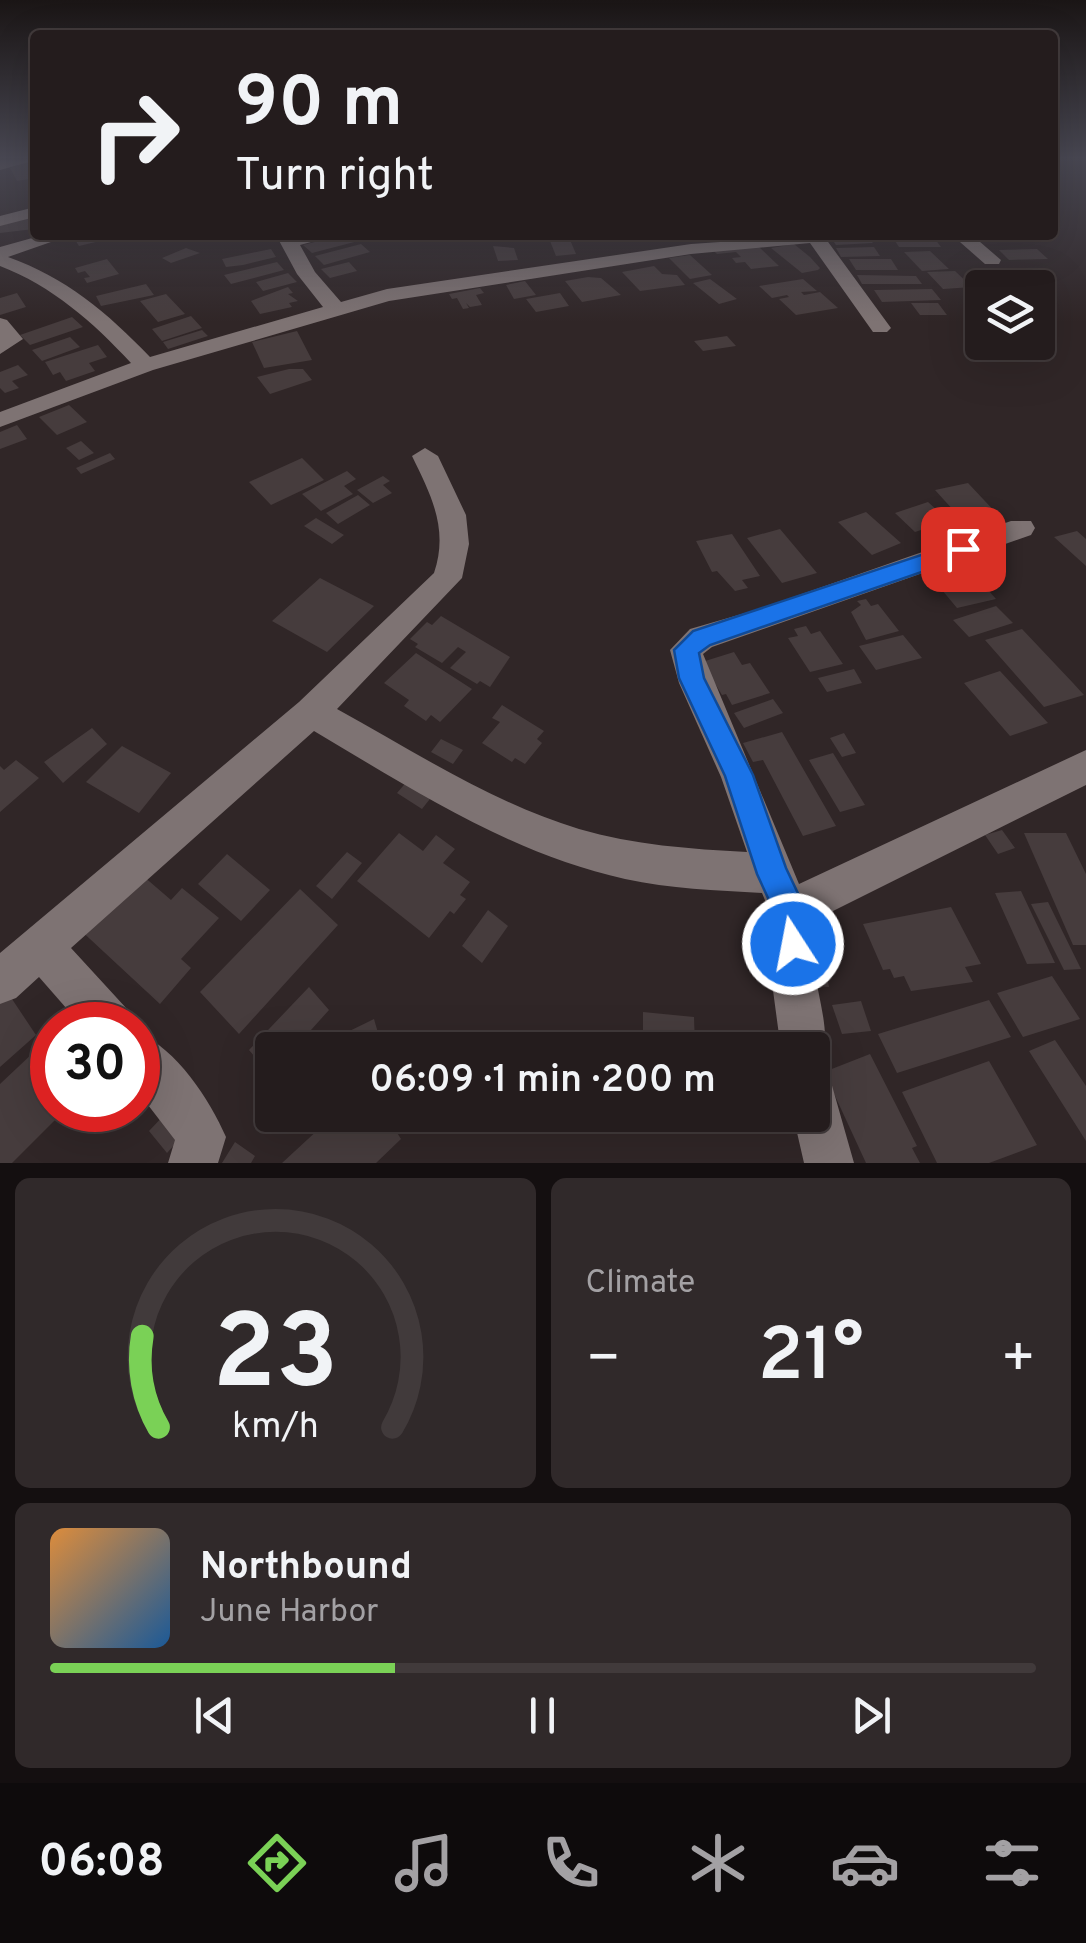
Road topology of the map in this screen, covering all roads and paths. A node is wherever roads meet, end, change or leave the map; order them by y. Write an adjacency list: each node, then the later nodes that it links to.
1 (29, 213): 2 (street)
2 (0, 220)
3 (47, 240): 10 (street)
4 (288, 240): 13 (street)
5 (636, 240): 11 (street)
6 (730, 240): 9 (street)
7 (817, 240): 15 (street)
8 (967, 240): 12 (street)
9 (688, 242): 11 (street)
10 (0, 256): 17 (street)
11 (646, 256): 13 (street)
12 (992, 260)
13 (335, 308): 17 (street)
14 (0, 324): 16 (street)
15 (880, 328)
16 (0, 347)
17 (145, 365): 18 (street)
18 (0, 420)
19 (425, 456): 21 (street)
20 (1021, 528): 23 (street)
21 (312, 712): 23 (street); 25 (street)
22 (1086, 766): 24 (street)
23 (772, 874): 24 (street)
24 (795, 921): 28 (street)
25 (41, 946): 26 (street); 27 (street)
26 (0, 982)
27 (90, 1002)
28 (801, 1032)
29 (160, 1082): 31 (street)
30 (822, 1132): 32 (street)
31 (193, 1163)
32 (829, 1163)

